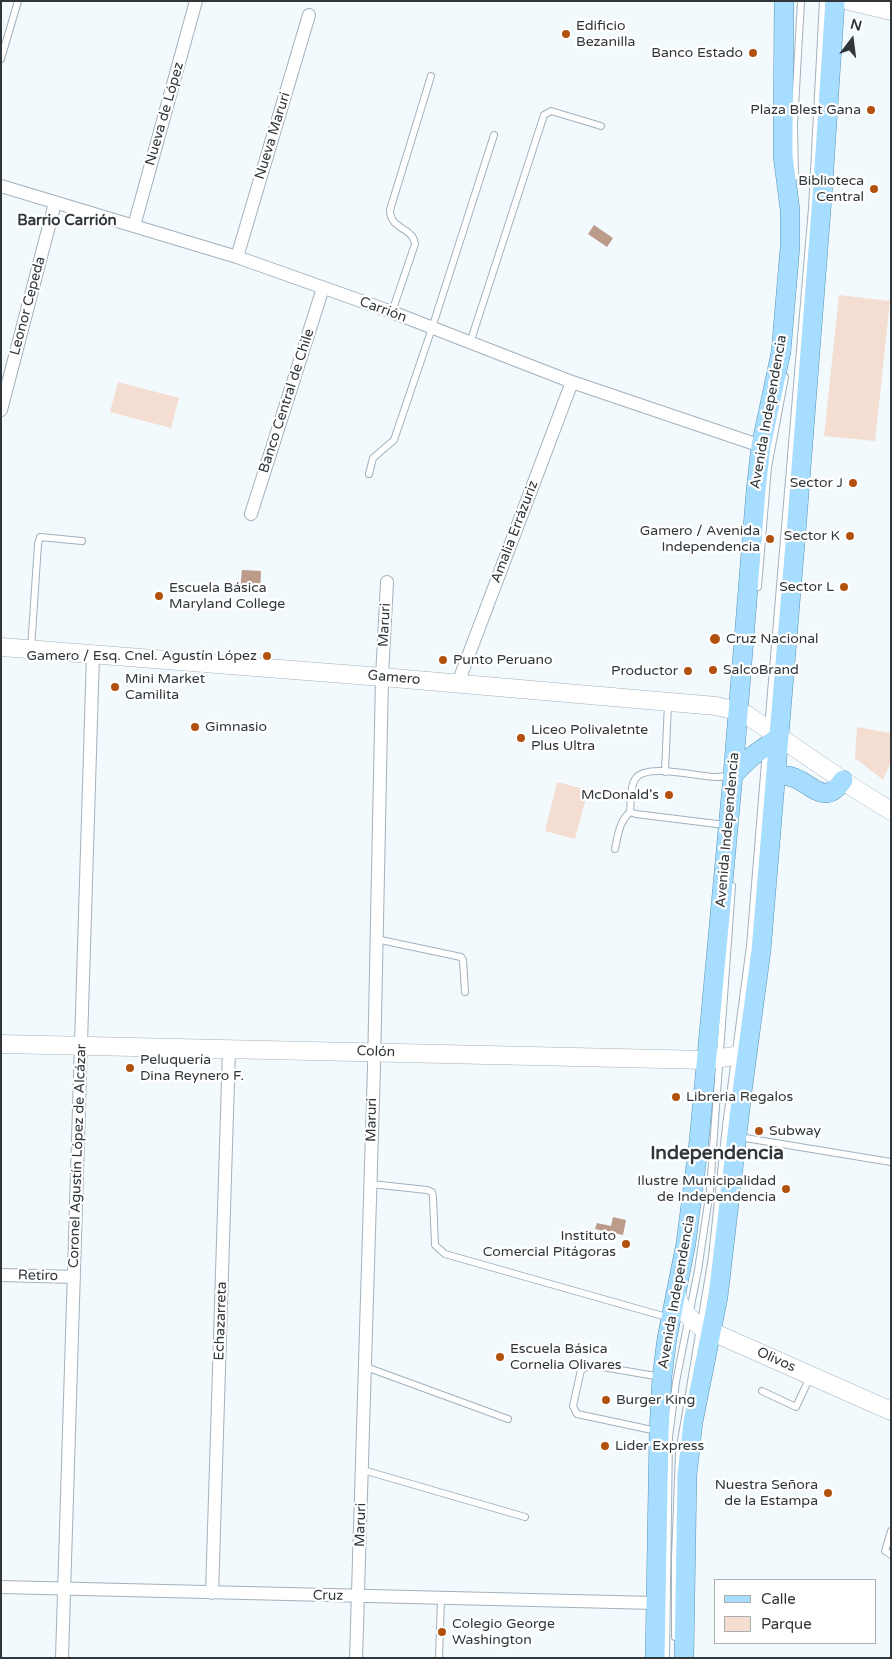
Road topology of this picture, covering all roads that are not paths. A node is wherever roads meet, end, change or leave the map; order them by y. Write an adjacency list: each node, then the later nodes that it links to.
1 (18, 1): 10 (lane)
2 (196, 1): 17 (street, Nueva de López)
3 (784, 1): 26 (main road, Avenida Independencia)
4 (801, 1): 15 (lane)
5 (823, 1): 39 (lane)
6 (834, 1): 39 (main road, Avenida Independencia)
7 (849, 1): 8 (main road)
8 (891, 11)
9 (309, 15): 18 (street, Nueva Maruri)
10 (1, 59)
11 (431, 76): 20 (lane)
12 (601, 126): 22 (lane)
13 (494, 135): 21 (lane)
14 (1, 186): 16 (street, Carrión)
15 (796, 188)
16 (56, 202): 17 (street, Carrión); 25 (street, Leonor Cepeda)
17 (134, 226): 18 (street, Carrión)
18 (236, 258): 19 (street, Carrión)
19 (323, 288): 20 (street, Carrión); 28 (street, Banco Central de Chile)
20 (392, 312): 21 (street, Carrión)
21 (432, 328): 22 (street, Carrión); 27 (lane)
22 (470, 343): 24 (street, Carrión)
23 (787, 369): 31 (lane)
24 (572, 382): 26 (street, Carrión); 36 (street, Amalia Errázuriz)
25 (1, 410)
26 (761, 446): 38 (main road, Avenida Independencia)
27 (369, 474)
28 (251, 514)
29 (82, 540): 33 (lane)
30 (387, 582): 35 (street, Maruri)
31 (757, 596)
32 (1, 647): 33 (main road, Gamero)
33 (31, 650): 34 (main road, Gamero)
34 (93, 655): 35 (main road, Gamero); 52 (street, Coronel Agustín López de Alcázar)
35 (382, 677): 36 (main road, Gamero); 49 (street, Maruri)
36 (458, 683): 37 (main road, Gamero)
37 (668, 700): 38 (main road, Gamero); 41 (lane)
38 (745, 714): 39 (main road, Gamero); 40 (main road, Avenida Independencia)
39 (771, 737): 40 (main road); 42 (main road, Avenida Independencia); 43 (main road, Gamero); 55 (lane)
40 (740, 768): 41 (lane); 46 (main road, Avenida Independencia)
41 (664, 772): 45 (lane)
42 (776, 777): 43 (main road); 55 (main road, Avenida Independencia)
43 (843, 780): 44 (main road, Gamero)
44 (891, 811)
45 (630, 812): 46 (lane); 47 (lane)
46 (728, 826): 55 (main road, Avenida Independencia)
47 (615, 849)
48 (732, 880): 55 (lane)
49 (376, 939): 50 (lane); 54 (street, Maruri)
50 (465, 992)
51 (1, 1044): 52 (main road, Colón)
52 (82, 1046): 53 (main road, Colón); 60 (street, Coronel Agustín López de Alcázar)
53 (229, 1049): 54 (main road, Colón); 75 (street, Echazarreta)
54 (374, 1052): 55 (main road, Colón); 58 (street, Maruri)
55 (726, 1059): 56 (main road, Avenida Independencia); 61 (lane); 61 (lane); 61 (main road, Avenida Independencia)
56 (736, 1137): 57 (lane); 61 (main road, Avenida Independencia)
57 (891, 1162)
58 (371, 1184): 61 (lane); 62 (street, Maruri)
59 (1, 1275): 60 (street, Retiro)
60 (74, 1277): 74 (street, Coronel Agustín López de Alcázar)
61 (693, 1324): 63 (main road, Olivos); 64 (main road, Avenida Independencia); 79 (main road, Avenida Independencia); 84 (lane)
62 (366, 1367): 67 (lane); 69 (street, Maruri)
63 (811, 1375): 65 (lane); 66 (main road, Olivos)
64 (662, 1377): 68 (main road, Avenida Independencia); 68 (lane)
65 (762, 1391)
66 (889, 1408)
67 (508, 1419)
68 (659, 1431): 78 (main road, Avenida Independencia)
69 (363, 1470): 70 (lane); 76 (street, Maruri)
70 (525, 1517)
71 (891, 1531): 72 (lane)
72 (891, 1555)
73 (1, 1587): 74 (street, Cruz)
74 (64, 1589): 75 (street, Cruz); 80 (street, Coronel Agustín López de Alcázar)
75 (212, 1593): 76 (street, Cruz)
76 (358, 1597): 77 (street, Cruz); 81 (street, Maruri)
77 (441, 1599): 78 (street, Cruz); 82 (lane)
78 (655, 1603): 83 (main road, Avenida Independencia)
79 (680, 1653)
80 (62, 1658)
81 (356, 1658)
82 (439, 1658)
83 (655, 1658)
84 (666, 1658)

